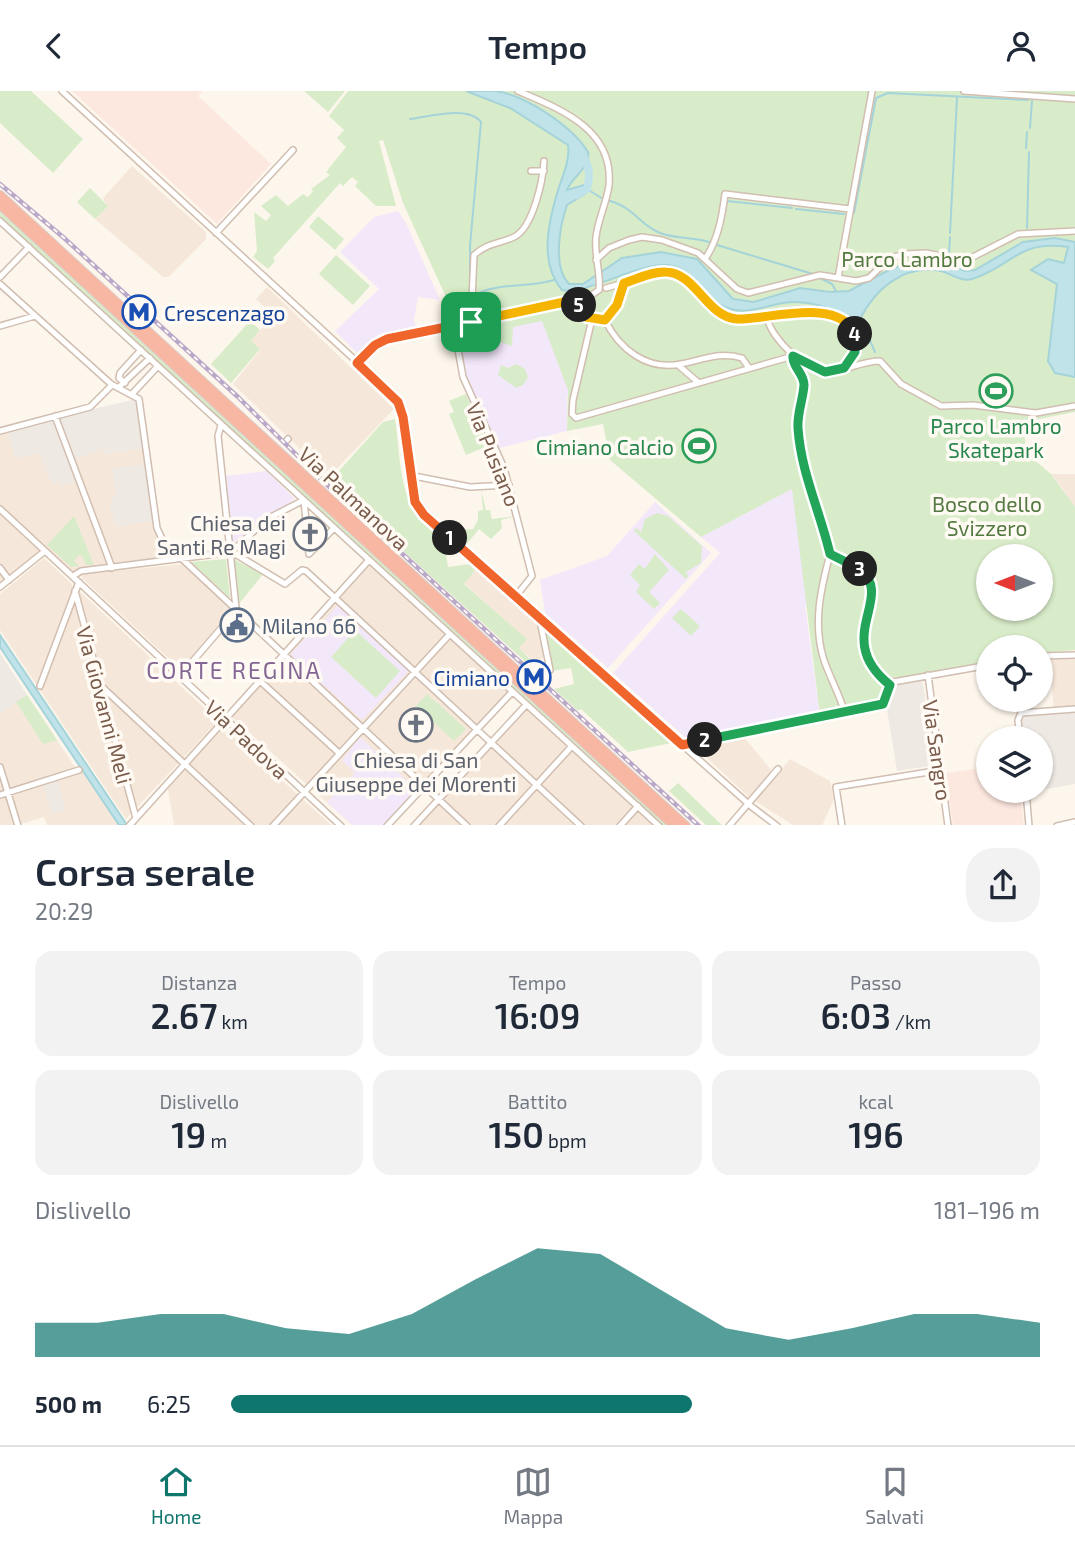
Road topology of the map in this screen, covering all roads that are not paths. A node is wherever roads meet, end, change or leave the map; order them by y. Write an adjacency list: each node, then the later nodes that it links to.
1 (62, 91): 15 (street)
2 (519, 91): 18 (street)
3 (872, 91): 12 (street)
4 (964, 91): 5 (street)
5 (1075, 99)
6 (293, 150): 15 (street)
7 (544, 161): 9 (street)
8 (531, 171): 9 (street)
9 (544, 171): 29 (street)
10 (0, 195): 124 (highway, Via Palmanova)
11 (0, 205): 123 (highway, Via Palmanova)
12 (850, 209): 17 (street); 20 (street)
13 (0, 221): 16 (street, Via Palmanova)
14 (1075, 230): 20 (street)
15 (216, 233): 35 (street)
16 (29, 247): 19 (street); 32 (street, Via Palmanova)
17 (705, 259): 18 (street); 20 (street)
18 (596, 264): 23 (street)
19 (0, 277)
20 (838, 278)
21 (624, 283): 23 (street); 26 (street); 28 (street)
22 (0, 284): 25 (street)
23 (603, 288): 24 (street)
24 (578, 299): 27 (street); 29 (street)
25 (35, 316): 30 (street); 42 (street)
26 (767, 317): 33 (street); 39 (street)
27 (592, 319): 28 (street); 41 (street)
28 (605, 320): 36 (street)
29 (471, 322): 31 (street)
30 (0, 326)
31 (450, 327): 35 (street); 51 (street, Via Pusiano)
32 (141, 350): 34 (street, Via Palmanova); 40 (street)
33 (793, 356): 38 (street); 39 (street); 56 (street)
34 (150, 358): 37 (street, Via Palmanova); 40 (street)
35 (357, 363): 50 (street)
36 (678, 365): 38 (street); 41 (street)
37 (158, 366): 43 (street); 48 (street, Via Palmanova)
38 (750, 368): 41 (street)
39 (844, 368): 45 (street)
40 (125, 383): 42 (street)
41 (699, 383)
42 (115, 386): 43 (street); 46 (street)
43 (132, 394): 58 (street)
44 (1075, 406): 45 (street)
45 (1004, 409): 47 (street)
46 (55, 416): 49 (street); 61 (street)
47 (1002, 416)
48 (221, 425): 52 (street, Via Palmanova); 57 (street)
49 (0, 431)
50 (409, 475): 51 (street); 67 (street)
51 (509, 485): 67 (street, Via Pusiano)
52 (304, 500): 54 (street, Via Palmanova); 54 (street); 57 (street)
53 (0, 509): 55 (street, Via Padova)
54 (334, 528): 59 (street, Via Palmanova)
55 (45, 551): 62 (street, Via Padova); 63 (street)
56 (830, 554): 82 (street); 87 (street)
57 (230, 556): 58 (street); 68 (street); 69 (street)
58 (183, 560): 61 (street); 69 (street)
59 (369, 560): 68 (street); 71 (street, Via Palmanova)
60 (0, 568): 63 (street)
61 (112, 568): 62 (street)
62 (73, 576): 64 (street, Via Padova)
63 (9, 580): 65 (street)
64 (79, 582): 66 (street); 79 (street, Via Padova)
65 (0, 587)
66 (75, 591): 81 (street, Via Giovanni Meli); 83 (street)
67 (516, 596): 70 (street)
68 (335, 597): 72 (street); 77 (street)
69 (236, 611): 72 (street); 79 (street)
70 (539, 616): 76 (street); 93 (street)
71 (450, 634): 77 (street); 84 (street, Via Palmanova)
72 (282, 655): 80 (street); 90 (street)
73 (1075, 655): 74 (street)
74 (1053, 656)
75 (976, 666): 78 (street)
76 (550, 670)
77 (415, 671): 90 (street); 91 (street)
78 (928, 675): 82 (street); 100 (street, Via Sangro)
79 (180, 677): 88 (street, Via Padova)
80 (260, 681): 88 (street); 95 (street)
81 (100, 685): 96 (street); 110 (street, Via Giovanni Meli)
82 (890, 685): 87 (street)
83 (40, 686)
84 (512, 692): 85 (street, Via Palmanova); 91 (street)
85 (526, 705): 92 (street); 94 (street, Via Palmanova)
86 (1075, 709): 89 (street)
87 (845, 714): 93 (street)
88 (226, 719): 96 (street); 103 (street, Via Padova)
89 (1019, 726)
90 (361, 728): 95 (street); 102 (street)
91 (477, 729): 92 (street); 102 (street)
92 (492, 742): 101 (street); 106 (street)
93 (682, 745): 108 (street)
94 (572, 746): 101 (street); 109 (street, Via Palmanova)
95 (339, 753): 103 (street)
96 (185, 763): 110 (street); 113 (street)
97 (0, 767): 104 (street)
98 (778, 769): 108 (street)
99 (79, 770): 104 (street)
100 (941, 770): 127 (street); 128 (street, Via Sangro)
101 (538, 783): 119 (street); 120 (street)
102 (424, 786): 106 (street); 116 (street)
103 (304, 791): 114 (street); 115 (street, Via Padova)
104 (8, 793): 105 (street); 112 (street)
105 (0, 795)
106 (439, 799): 117 (street); 118 (street)
107 (1027, 803): 129 (street)
108 (749, 804): 125 (street); 126 (street)
109 (638, 806): 121 (street); 122 (street, Via Palmanova)
110 (133, 822)
111 (1075, 823): 130 (street)
112 (18, 825)
113 (251, 825)
114 (273, 825)
115 (341, 825)
116 (387, 825)
117 (414, 825)
118 (467, 825)
119 (499, 825)
120 (581, 825)
121 (620, 825)
122 (659, 825)
123 (674, 825)
124 (686, 825)
125 (729, 825)
126 (777, 825)
127 (842, 825)
128 (948, 825)
129 (1030, 825)
130 (1057, 825)

